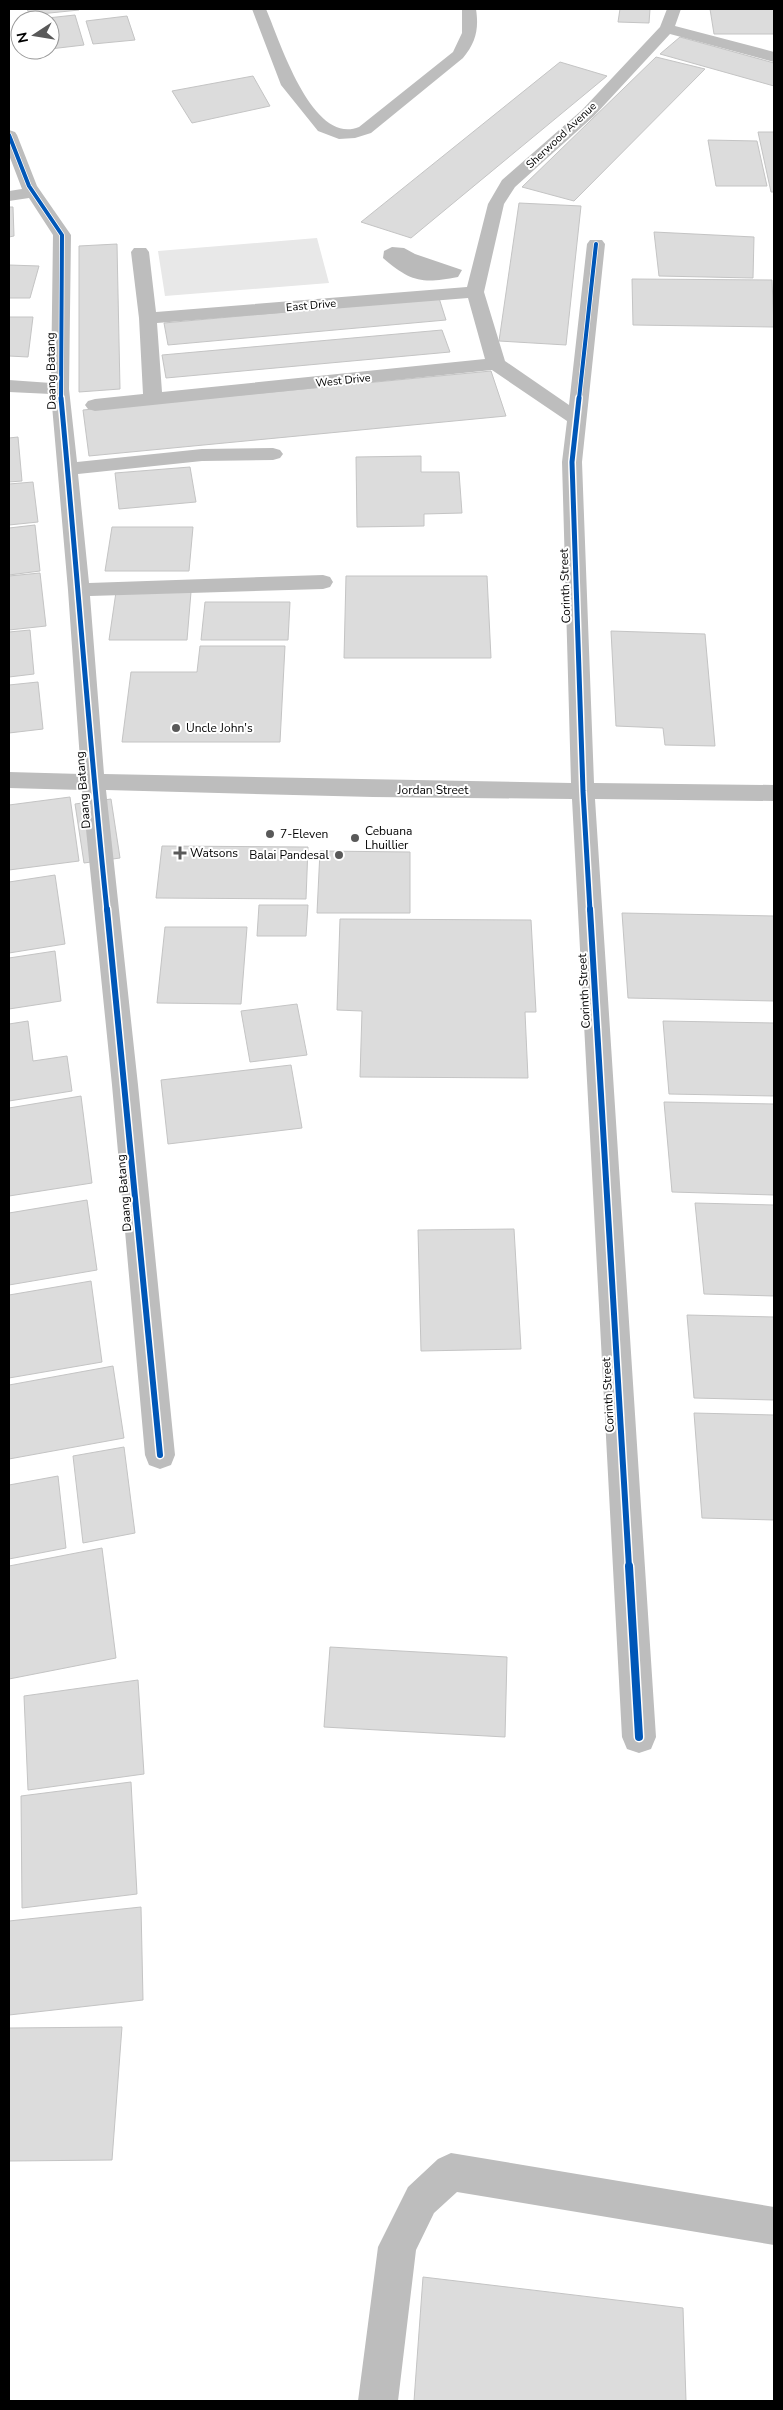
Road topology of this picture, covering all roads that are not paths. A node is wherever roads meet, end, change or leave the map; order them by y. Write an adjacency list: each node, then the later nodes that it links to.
1 (259, 9): 2 (street)
2 (469, 9)
3 (674, 9): 4 (street)
4 (667, 28): 5 (street); 11 (street, Sherwood Avenue)
5 (774, 57)
6 (9, 135): 7 (street, Daang Batang)
7 (34, 192): 8 (street); 15 (street, Daang Batang)
8 (9, 196)
9 (596, 244): 18 (street, Corinth Street)
10 (140, 252): 12 (street)
11 (474, 292): 12 (street, East Drive); 13 (street)
12 (148, 318): 16 (street)
13 (496, 364): 16 (street, West Drive); 18 (street)
14 (9, 386): 15 (street)
15 (60, 389): 20 (street, Daang Batang)
16 (153, 400): 17 (street, West Drive)
17 (95, 405)
18 (576, 418): 25 (street, Corinth Street)
19 (272, 454): 20 (street)
20 (68, 469): 22 (street, Daang Batang)
21 (323, 582): 22 (street)
22 (79, 590): 24 (street, Daang Batang)
23 (9, 780): 24 (street, Jordan Street)
24 (93, 782): 25 (street, Jordan Street); 27 (street, Daang Batang)
25 (583, 791): 26 (street, Jordan Street); 28 (street, Corinth Street)
26 (774, 793)
27 (160, 1455)
28 (639, 1738)
29 (774, 2226): 30 (street)
30 (378, 2401)

